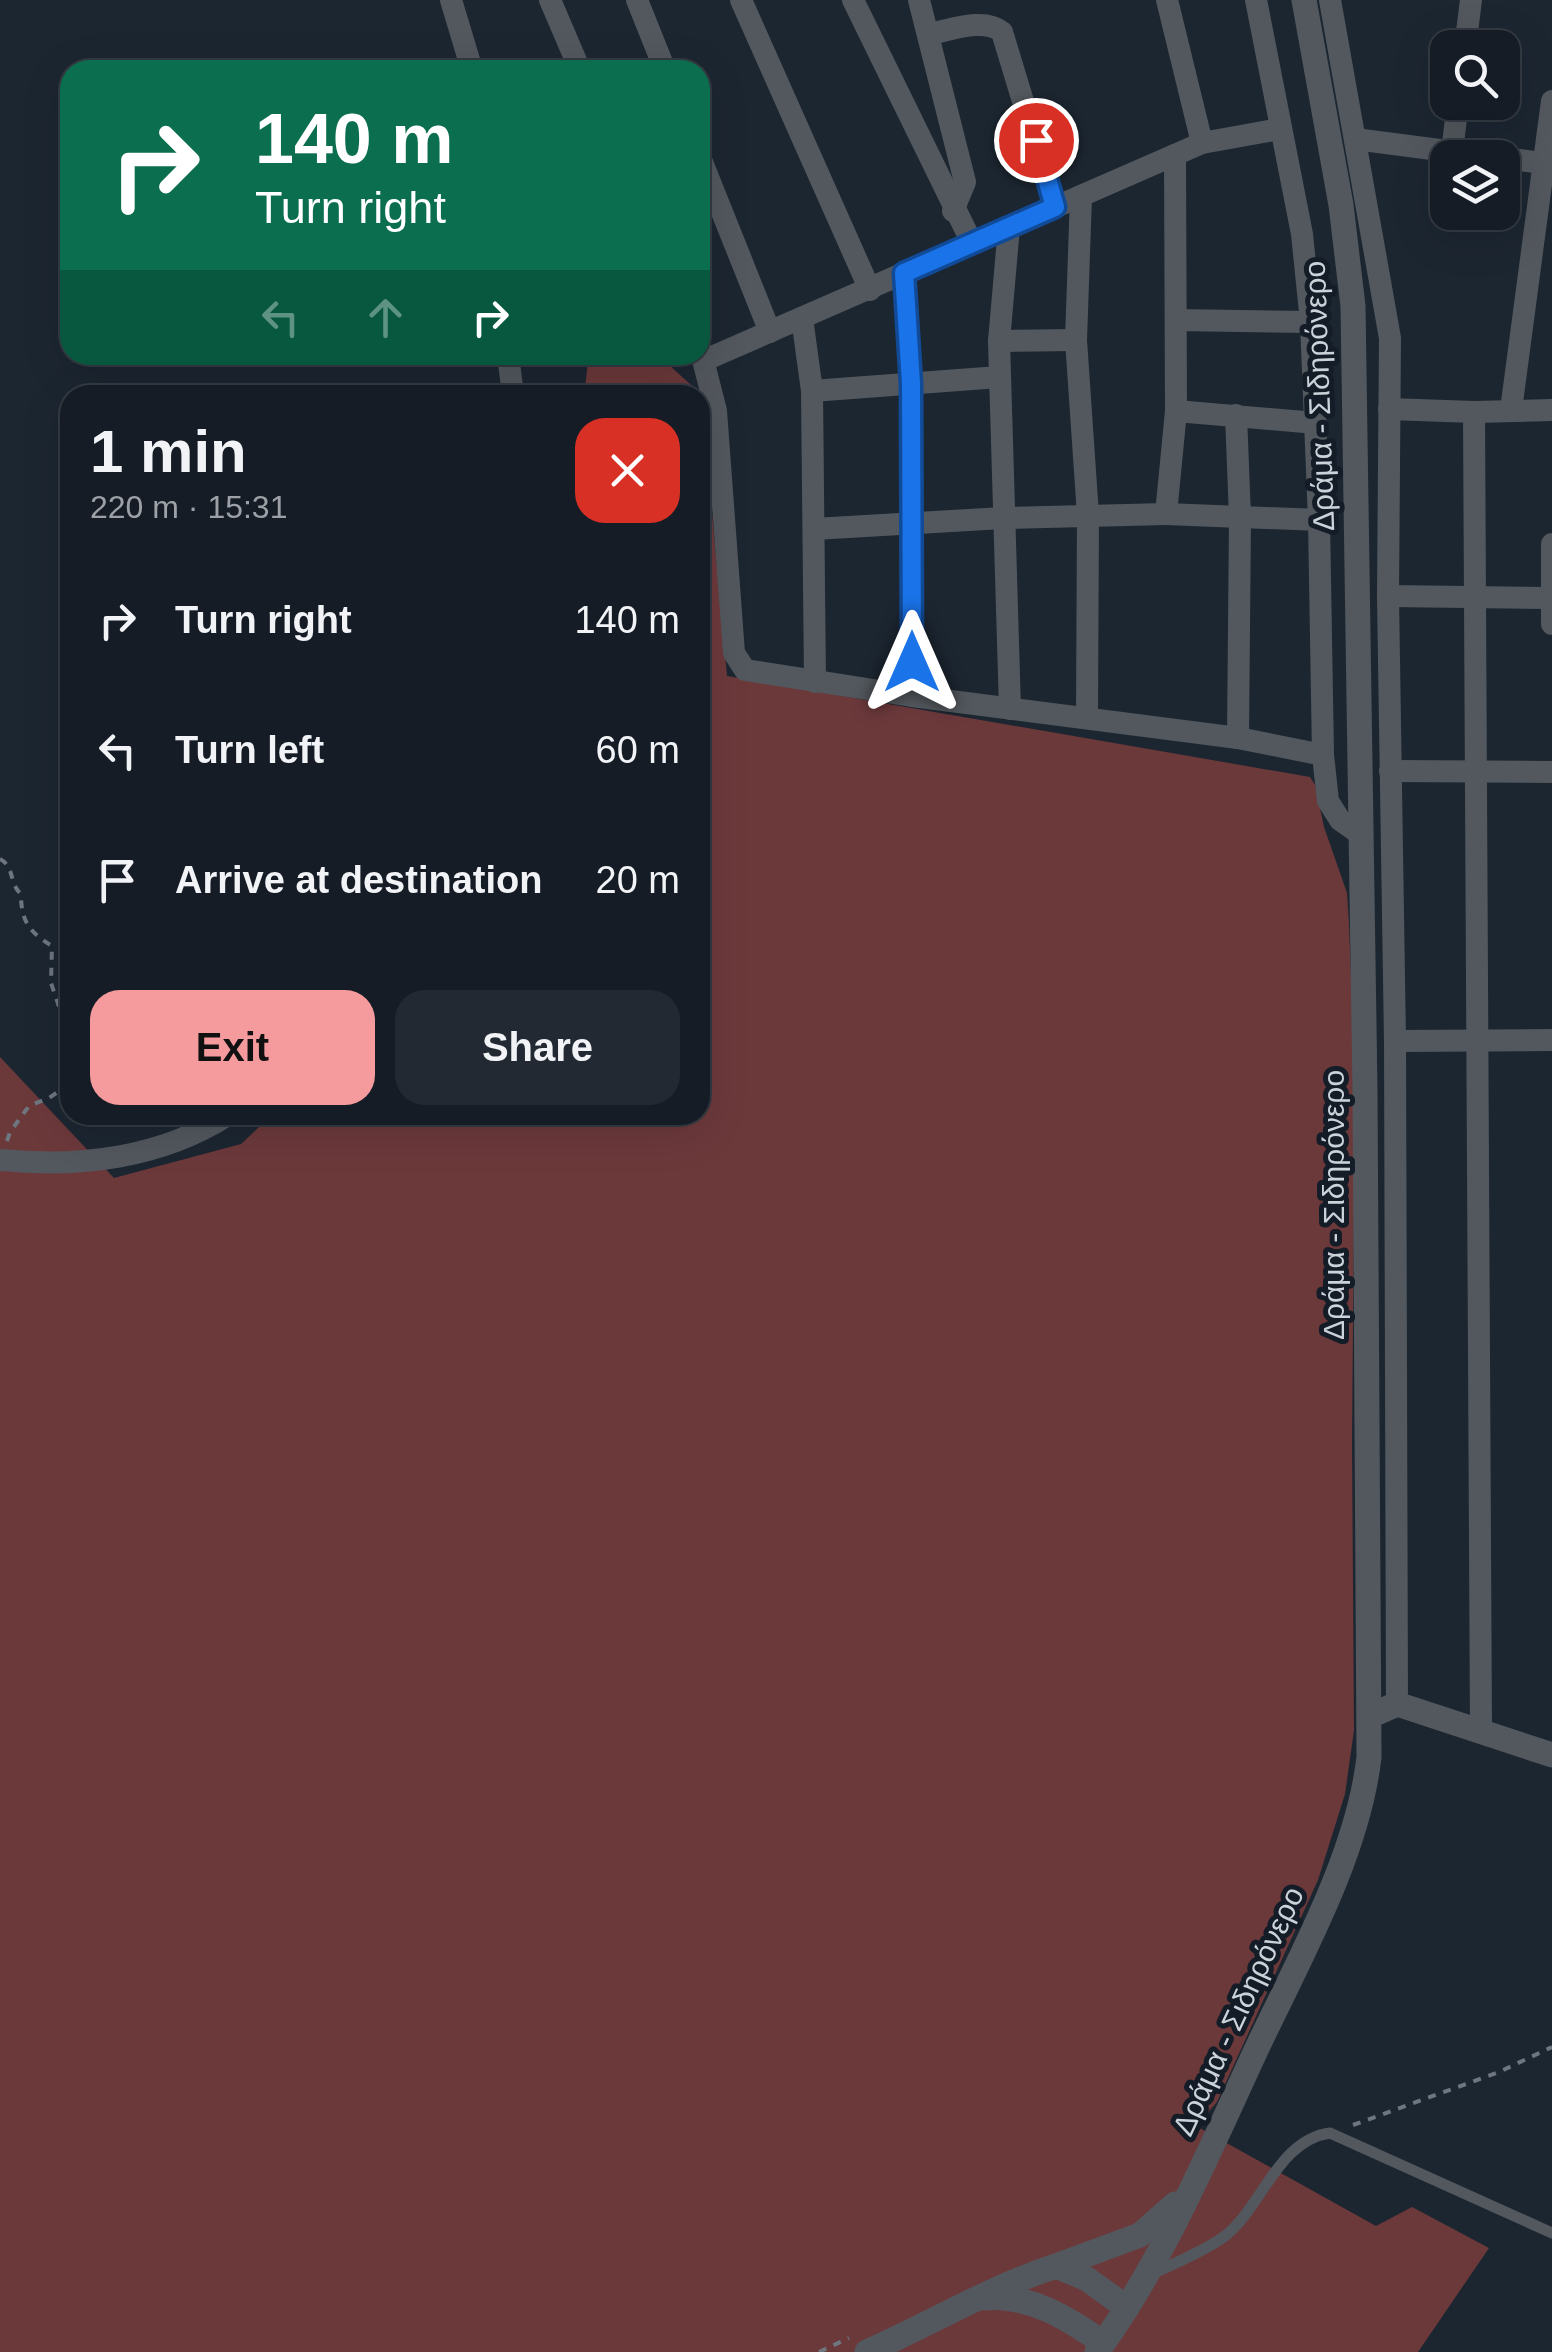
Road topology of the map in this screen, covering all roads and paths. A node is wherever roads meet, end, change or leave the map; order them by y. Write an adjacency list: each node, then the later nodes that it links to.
1 (451, 0): 14 (street)
2 (550, 0): 15 (street)
3 (740, 0): 32 (street)
4 (852, 0): 28 (street)
5 (918, 0): 13 (street)
6 (1168, 0): 20 (street)
7 (1256, 0): 18 (street)
8 (1304, 0): 72 (street, Δράμα - Σιδηρόνερο)
9 (1330, 0): 19 (street)
10 (1471, 0): 12 (street)
11 (646, 4): 16 (street)
12 (1467, 30)
13 (929, 34): 27 (street); 28 (street)
14 (469, 60)
15 (576, 60)
16 (662, 60)
17 (1552, 101): 24 (street)
18 (1280, 129): 20 (street); 35 (street)
19 (1355, 139): 21 (street); 44 (street)
20 (1202, 143): 22 (street)
21 (1430, 149)
22 (1175, 155): 26 (street); 34 (street)
23 (1520, 160): 24 (street)
24 (1549, 163): 45 (street)
25 (710, 182): 36 (street)
26 (1081, 196): 27 (street); 37 (street)
27 (1055, 207): 29 (street)
28 (953, 210): 30 (street)
29 (1009, 227): 30 (street); 38 (street)
30 (972, 244): 31 (street)
31 (904, 273): 32 (street); 41 (street)
32 (870, 290): 33 (street)
33 (802, 318): 36 (street); 43 (street)
34 (1176, 320): 35 (street); 47 (street)
35 (1311, 322): 50 (street)
36 (770, 332): 39 (street)
37 (1076, 340): 38 (street); 52 (street)
38 (999, 342): 40 (street)
39 (710, 351)
40 (1000, 378): 41 (street); 54 (street)
41 (911, 383): 43 (street); 56 (street)
42 (710, 387): 63 (street)
43 (812, 390): 57 (street)
44 (1389, 409): 48 (street); 59 (street)
45 (1511, 410): 46 (street); 48 (street)
46 (1552, 410)
47 (1176, 412): 49 (street); 51 (street)
48 (1474, 412): 61 (street)
49 (1236, 415): 50 (street); 53 (street)
50 (1316, 423): 55 (street)
51 (1166, 514): 52 (street); 53 (street)
52 (1088, 516): 54 (street); 66 (street)
53 (1240, 516): 55 (street); 67 (street)
54 (1003, 518): 56 (street); 65 (street)
55 (1320, 520): 68 (street)
56 (912, 525): 57 (street); 64 (street)
57 (814, 529): 63 (street)
58 (1552, 544): 60 (street)
59 (1388, 596): 61 (street); 69 (street)
60 (1552, 598): 61 (street); 62 (street)
61 (1474, 599): 71 (street)
62 (1552, 624)
63 (815, 682): 64 (street)
64 (912, 696): 65 (street)
65 (1010, 708): 66 (street)
66 (1087, 716): 67 (street)
67 (1238, 738): 68 (street)
68 (1323, 755): 72 (street)
69 (1390, 771): 71 (street); 76 (street)
70 (1552, 772): 71 (street)
71 (1477, 773): 77 (street)
72 (1360, 834): 82 (street, Δράμα - Σιδηρόνερο)
73 (0, 859): 74 (path)
74 (60, 1008)
75 (1552, 1040): 77 (street)
76 (1395, 1041): 77 (street); 81 (street)
77 (1478, 1041): 83 (street)
78 (60, 1090): 80 (path)
79 (212, 1125): 80 (street)
80 (1, 1160)
81 (1397, 1704): 82 (street); 83 (street)
82 (1370, 1716): 87 (street, Δράμα - Σιδηρόνερο)
83 (1482, 1732): 84 (street)
84 (1552, 1755)
85 (1552, 2047): 86 (path)
86 (1330, 2133): 88 (lane); 90 (lane)
87 (1199, 2172): 89 (street); 90 (street, Δράμα - Σιδηρόνερο)
88 (1552, 2233)
89 (1056, 2266): 91 (street); 92 (street)
90 (1142, 2280): 92 (street, Δράμα - Σιδηρόνερο)
91 (984, 2298): 93 (street); 94 (street)
92 (1127, 2308): 93 (street, Δράμα - Σιδηρόνερο)
93 (1100, 2348)
94 (867, 2352)

